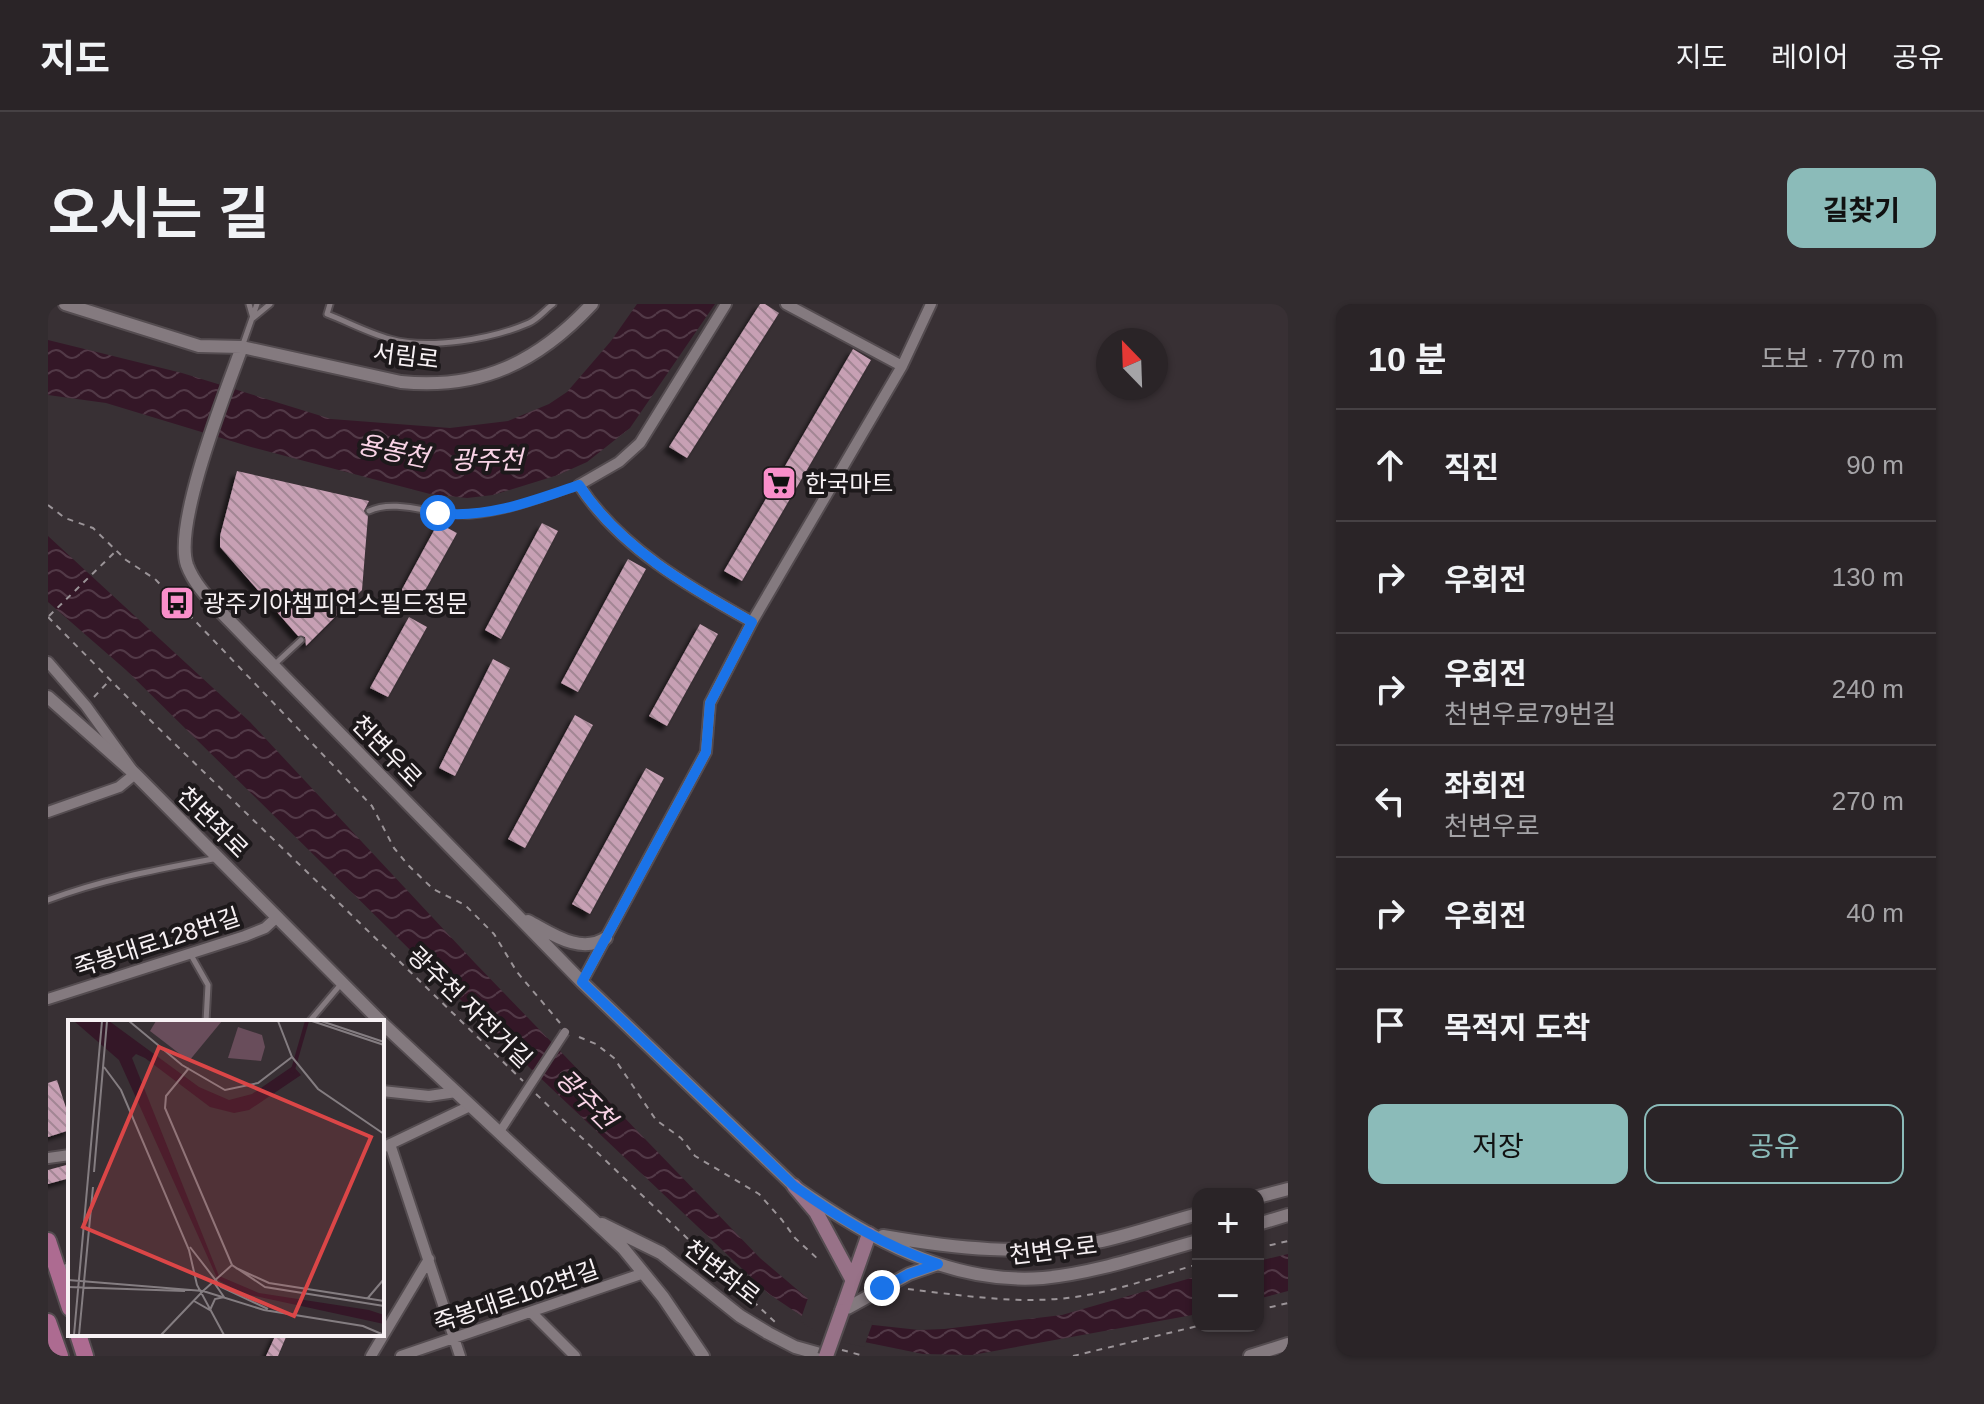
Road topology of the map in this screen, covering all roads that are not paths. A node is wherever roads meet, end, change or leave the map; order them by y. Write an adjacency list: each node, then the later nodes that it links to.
1 (65, 304): 12 (street)
2 (249, 304): 11 (lane)
3 (257, 304): 11 (lane)
4 (270, 304): 11 (lane)
5 (330, 304): 6 (lane)
6 (553, 304)
7 (592, 304): 12 (street, 서림로)
8 (726, 304): 14 (street)
9 (786, 304): 13 (street)
10 (931, 304): 13 (street)
11 (253, 318): 12 (lane)
12 (242, 347): 19 (street, 천변우로)
13 (902, 366): 16 (street)
14 (579, 485): 15 (lane); 16 (street)
15 (369, 511)
16 (752, 622): 27 (street)
17 (301, 640): 19 (lane)
18 (48, 662): 21 (street)
19 (273, 666): 25 (street, 천변우로)
20 (48, 697): 21 (street, 천변좌로)
21 (135, 774): 22 (street); 23 (street, 천변좌로)
22 (48, 812)
23 (218, 858): 24 (lane); 26 (street, 천변좌로)
24 (48, 900)
25 (516, 915): 27 (street); 29 (street, 천변우로)
26 (276, 918): 28 (street, 죽봉대로128번길); 30 (street, 천변좌로)
27 (606, 938): 29 (street)
28 (191, 954): 31 (street, 죽봉대로128번길); 32 (lane)
29 (582, 982): 44 (street, 천변우로)
30 (341, 984): 33 (lane); 34 (street, 천변좌로)
31 (48, 999)
32 (206, 1020)
33 (311, 1020)
34 (380, 1020)
35 (384, 1024): 38 (street, 천변좌로)
36 (563, 1029): 40 (street, bridge)
37 (384, 1091): 38 (street)
38 (456, 1092): 39 (street, 천변좌로)
39 (470, 1106): 40 (street, 천변좌로); 41 (street)
40 (499, 1133): 49 (street, 천변좌로)
41 (386, 1146): 54 (street)
42 (68, 1155): 43 (street)
43 (48, 1158)
44 (794, 1186): 51 (street, 천변우로); 58 (main road)
45 (1288, 1189): 46 (street)
46 (1264, 1195)
47 (1288, 1215): 50 (street)
48 (1192, 1216): 51 (street, 천변우로)
49 (592, 1219): 57 (street, 천변좌로); 68 (street, 천변좌로)
50 (1264, 1222)
51 (869, 1234): 55 (street, 천변우로); 58 (main road)
52 (48, 1241): 56 (main road)
53 (1192, 1243): 55 (street, 천변우로)
54 (429, 1259): 63 (street); 66 (street)
55 (938, 1264): 60 (street)
56 (64, 1270): 59 (main road)
57 (644, 1273): 61 (street, 죽봉대로102번길); 75 (street, 천변좌로)
58 (852, 1279): 60 (main road)
59 (68, 1295)
60 (842, 1311): 68 (main road, bridge)
61 (532, 1313): 66 (street, 죽봉대로102번길); 74 (street)
62 (48, 1322): 69 (main road)
63 (384, 1334)
64 (79, 1336): 70 (main road)
65 (383, 1336): 71 (street)
66 (454, 1338): 72 (street, 죽봉대로102번길); 73 (street)
67 (1288, 1344): 76 (street)
68 (828, 1353)
69 (60, 1356)
70 (85, 1356)
71 (371, 1356)
72 (401, 1356)
73 (460, 1356)
74 (575, 1356)
75 (703, 1356)
76 (1250, 1356)

